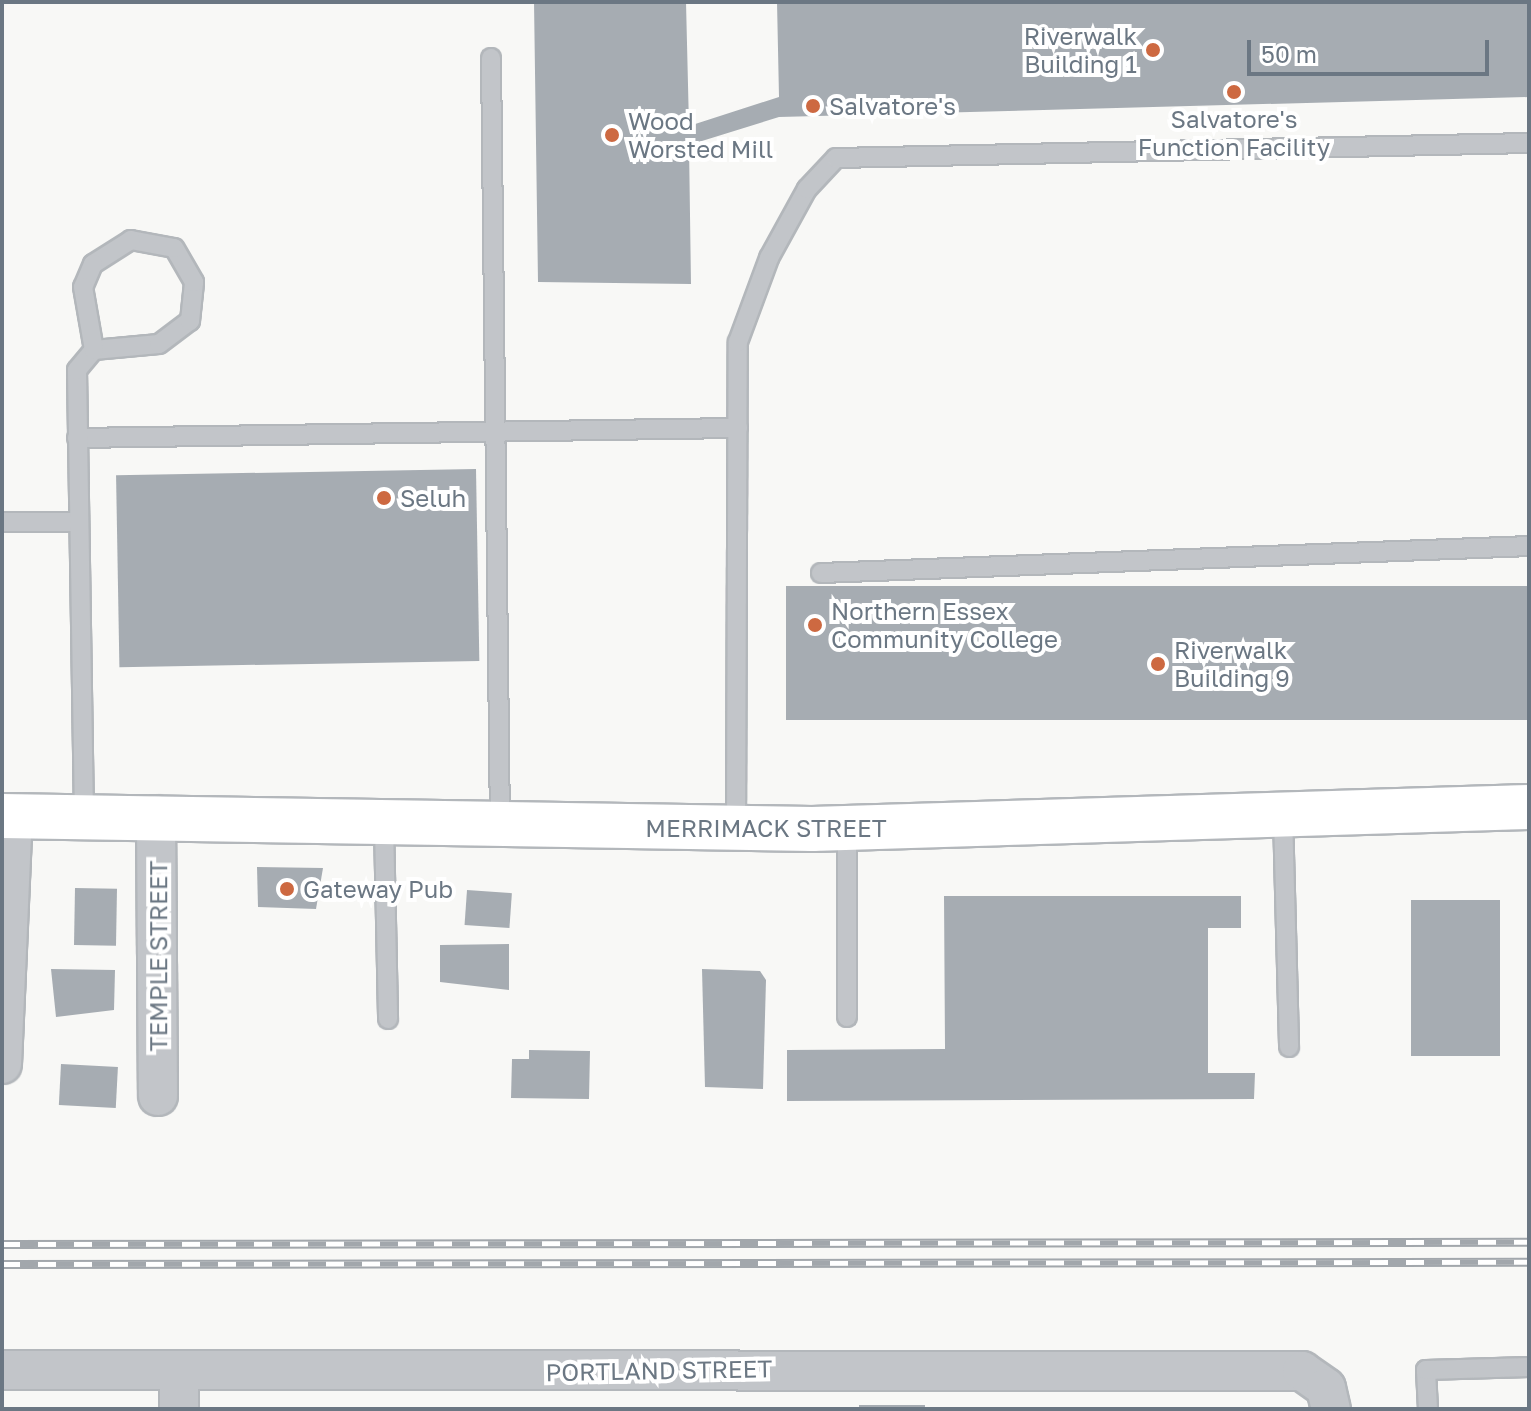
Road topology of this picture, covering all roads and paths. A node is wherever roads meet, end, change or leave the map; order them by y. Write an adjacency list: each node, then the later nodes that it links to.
1 (491, 58): 5 (lane)
2 (1529, 143): 4 (lane)
3 (94, 350): 3 (lane); 6 (lane)
4 (738, 428): 5 (lane); 17 (lane)
5 (500, 434): 6 (lane); 18 (lane)
6 (77, 438): 8 (lane)
7 (2, 522): 8 (lane)
8 (78, 522): 15 (lane)
9 (1529, 546): 10 (lane)
10 (821, 573)
11 (1529, 807): 13 (main road, MERRIMACK STREET)
12 (156, 815): 15 (main road, MERRIMACK STREET); 16 (main road, MERRIMACK STREET); 24 (street, TEMPLE STREET)
13 (1283, 815): 19 (main road, MERRIMACK STREET); 22 (lane)
14 (7, 816): 15 (main road, MERRIMACK STREET); 23 (street)
15 (84, 816)
16 (384, 825): 18 (main road, MERRIMACK STREET); 21 (lane)
17 (736, 828): 18 (main road, MERRIMACK STREET); 19 (main road, MERRIMACK STREET)
18 (500, 829)
19 (847, 829): 20 (lane)
20 (847, 1017)
21 (388, 1019)
22 (1289, 1047)
23 (2, 1064)
24 (158, 1096)
25 (1529, 1367): 30 (lane)
26 (2, 1370): 27 (street, PORTLAND STREET)
27 (179, 1371): 28 (street); 29 (street, PORTLAND STREET)
28 (179, 1409)
29 (1331, 1409)
30 (1428, 1409)

